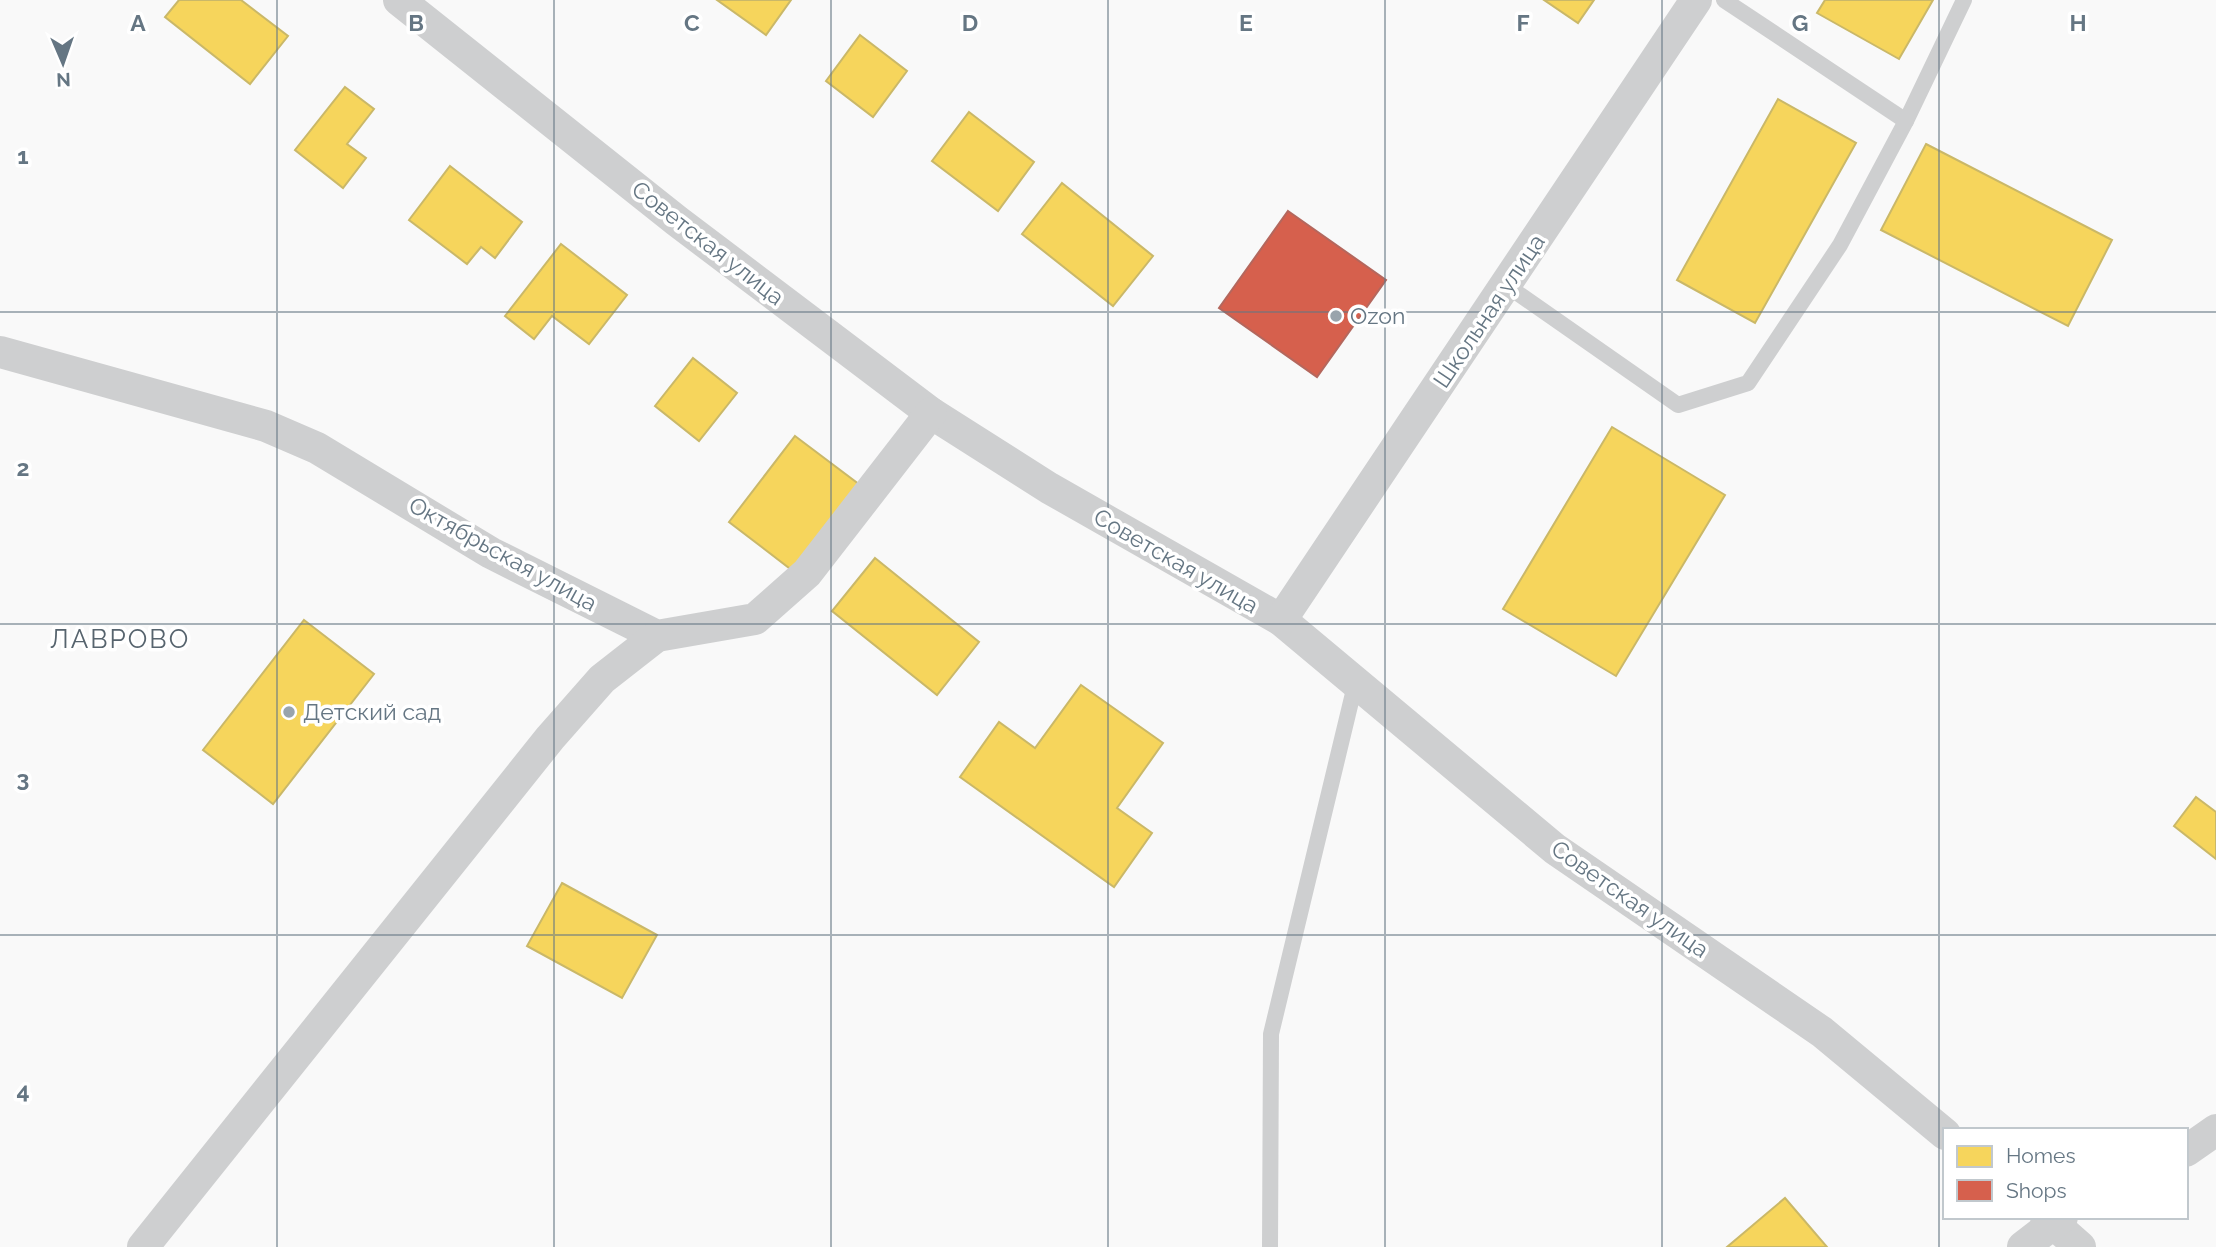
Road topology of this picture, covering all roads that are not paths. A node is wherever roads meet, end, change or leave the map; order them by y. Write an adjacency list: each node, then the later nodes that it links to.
1 (399, 0): 8 (street, Советская улица)
2 (1696, 0): 6 (street, Школьная улица)
3 (1724, 0): 5 (lane)
4 (1964, 0): 5 (lane)
5 (1906, 121): 6 (lane)
6 (1506, 285): 9 (street, Школьная улица)
7 (0, 352): 10 (street, Октябрьская улица)
8 (931, 413): 9 (street, Советская улица); 10 (street)
9 (1281, 621): 11 (street, Советская улица)
10 (657, 636): 16 (street)
11 (1354, 685): 13 (street, Советская улица); 17 (lane)
12 (2216, 1130): 14 (street)
13 (1943, 1132)
14 (2188, 1150)
15 (2053, 1219): 18 (street); 19 (street)
16 (143, 1247)
17 (1269, 1247)
18 (2023, 1247)
19 (2080, 1247)

